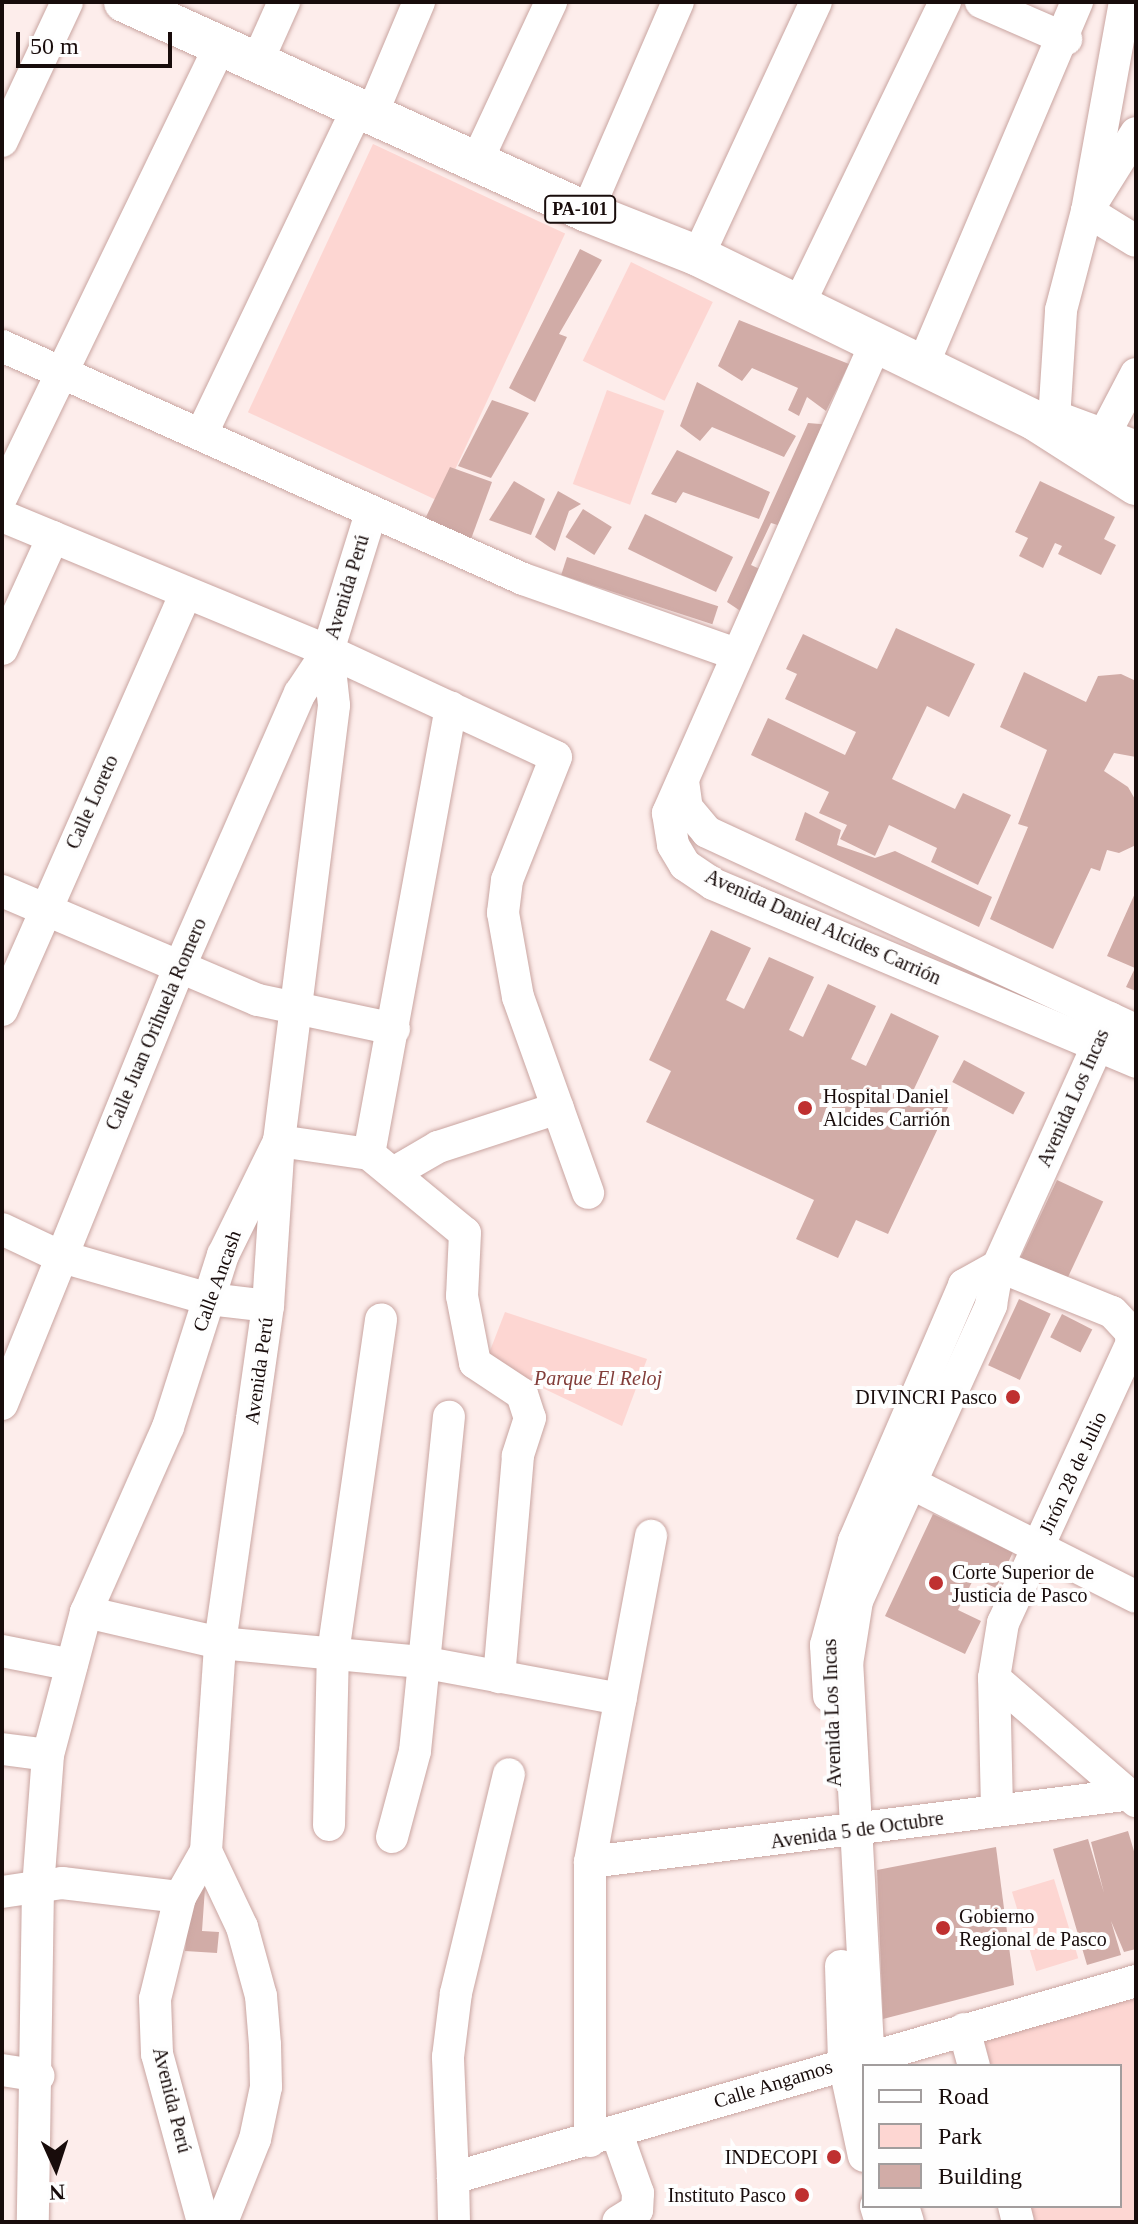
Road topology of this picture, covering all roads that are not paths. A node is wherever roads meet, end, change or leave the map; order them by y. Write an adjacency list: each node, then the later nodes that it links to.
1 (67, 2): 17 (street)
2 (284, 2): 14 (street)
3 (419, 2): 15 (street)
4 (551, 2): 18 (street)
5 (678, 2): 20 (street)
6 (816, 2): 22 (street)
7 (945, 2): 23 (street)
8 (981, 2): 12 (street)
9 (1077, 2): 12 (street)
10 (1125, 2): 19 (street)
11 (144, 6): 13 (main road, PA-101)
12 (1066, 39): 26 (street)
13 (221, 44): 14 (main road, PA-101); 27 (street)
14 (258, 60): 15 (main road, PA-101)
15 (364, 113): 18 (main road, PA-101); 30 (street)
16 (1136, 133): 19 (street)
17 (2, 141)
18 (476, 163): 20 (main road, PA-101)
19 (1087, 211): 21 (street); 29 (street)
20 (587, 212): 22 (main road, PA-101)
21 (1136, 241)
22 (698, 256): 23 (main road, PA-101)
23 (798, 306): 24 (main road, PA-101)
24 (875, 345): 26 (main road, PA-101); 40 (street)
25 (2, 346): 27 (street)
26 (922, 367): 29 (main road, PA-101)
27 (61, 373): 30 (street); 33 (street)
28 (1136, 374): 31 (street)
29 (1047, 425): 31 (main road, PA-101)
30 (202, 433): 34 (street)
31 (1110, 449): 32 (main road, PA-101)
32 (1136, 485)
33 (2, 496)
34 (371, 513): 39 (street, Avenida Perú); 40 (street)
35 (2, 516): 36 (street)
36 (53, 537): 37 (street); 38 (street)
37 (185, 596): 39 (street); 44 (street, Calle Loreto)
38 (2, 649)
39 (328, 651): 41 (street); 45 (street, Calle Juan Orihuela Romero); 47 (street, Avenida Perú)
40 (736, 654): 42 (street)
41 (451, 707): 48 (street); 51 (street)
42 (683, 781): 49 (street, Avenida Daniel Alcides Carrión); 49 (street, Avenida Daniel Alcides Carrión)
43 (2, 891): 44 (street)
44 (43, 911): 45 (street); 46 (street, Calle Loreto)
45 (180, 966): 47 (street); 56 (street, Calle Juan Orihuela Romero)
46 (2, 1010)
47 (298, 1012): 48 (street); 52 (street, Avenida Perú)
48 (394, 1029): 53 (street)
49 (1114, 1031): 50 (street, Avenida Daniel Alcides Carrión); 57 (street, Avenida Los Incas)
50 (1136, 1062)
51 (558, 1108): 53 (street); 54 (street)
52 (279, 1141): 53 (street); 58 (street, Calle Ancash); 59 (street, Avenida Perú)
53 (382, 1163): 74 (street)
54 (588, 1193)
55 (2, 1229): 56 (street)
56 (59, 1256): 58 (street); 61 (street, Calle Juan Orihuela Romero)
57 (998, 1266): 63 (street, Avenida Los Incas); 64 (street, Avenida Los Incas); 66 (street, Jirón 28 de Julio)
58 (209, 1299): 59 (street); 68 (street, Calle Ancash)
59 (268, 1306): 69 (street, Avenida Perú)
60 (381, 1319): 71 (street)
61 (2, 1404)
62 (449, 1417): 72 (street)
63 (883, 1471): 64 (street); 77 (street, Avenida Los Incas)
64 (914, 1480): 66 (street); 77 (street, Avenida Los Incas)
65 (651, 1536): 76 (street)
66 (1038, 1549): 67 (street); 75 (street, Jirón 28 de Julio)
67 (1136, 1597)
68 (86, 1612): 69 (street); 73 (street, Calle Ancash)
69 (220, 1643): 71 (street); 86 (street, Avenida Perú)
70 (2, 1651): 73 (street)
71 (333, 1653): 72 (street); 83 (street)
72 (421, 1662): 74 (street); 85 (street)
73 (72, 1665): 79 (street, Calle Ancash)
74 (499, 1677): 76 (street)
75 (994, 1678): 81 (street); 82 (street, Jirón 28 de Julio)
76 (621, 1699): 87 (street)
77 (840, 1707): 84 (street, Avenida Los Incas)
78 (2, 1749): 79 (street)
79 (48, 1755): 88 (street, Calle Ancash)
80 (509, 1774): 99 (street)
81 (1130, 1798): 82 (street, Avenida 5 de Octubre)
82 (997, 1809): 84 (street, Avenida 5 de Octubre)
83 (329, 1825)
84 (847, 1834): 87 (street, Avenida 5 de Octubre); 93 (street, Avenida Los Incas)
85 (392, 1837)
86 (206, 1851): 90 (street, Avenida Perú); 102 (street)
87 (590, 1862): 98 (street)
88 (38, 1888): 89 (street); 90 (street); 96 (street, Calle Ancash)
89 (2, 1892)
90 (180, 1897): 101 (street, Avenida Perú)
91 (1136, 1981): 92 (street, Calle Angamos)
92 (964, 2029): 93 (street, Calle Angamos); 94 (street)
93 (860, 2061): 97 (street, Avenida Los Incas); 98 (street, Calle Angamos)
94 (973, 2064)
95 (2, 2070): 96 (street)
96 (39, 2076): 100 (street, Calle Ancash)
97 (862, 2108)
98 (603, 2136): 99 (street, Calle Angamos); 104 (street)
99 (453, 2178): 103 (street)
100 (33, 2222)
101 (203, 2222)
102 (222, 2222)
103 (454, 2222)
104 (618, 2222)

